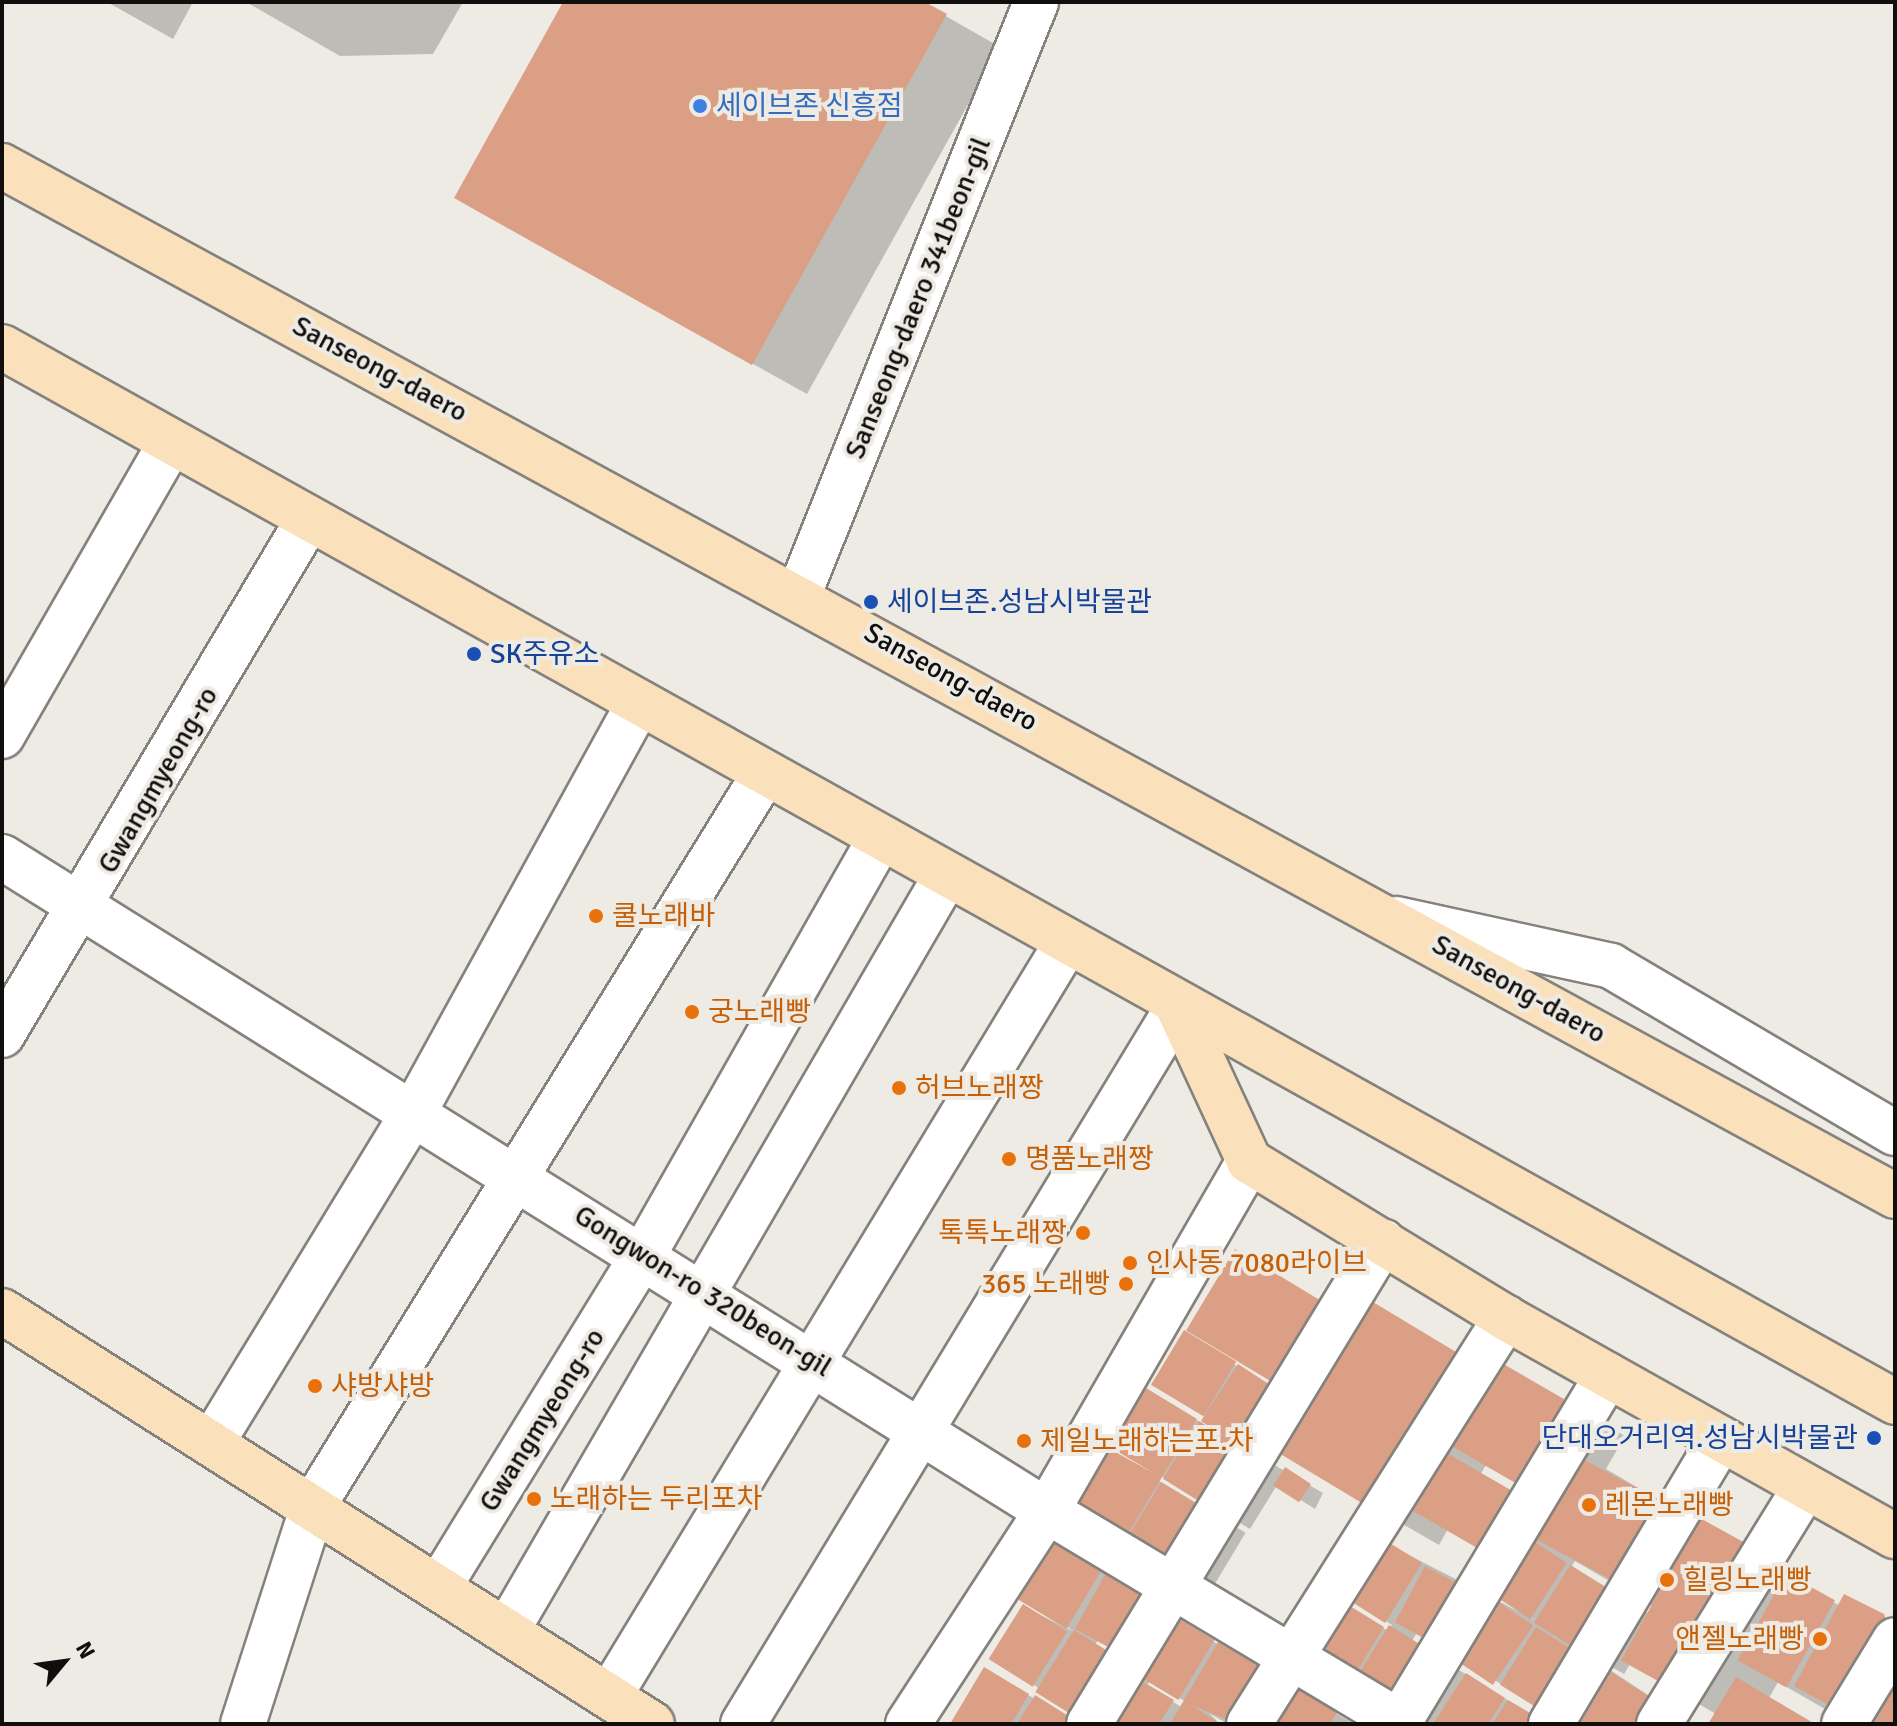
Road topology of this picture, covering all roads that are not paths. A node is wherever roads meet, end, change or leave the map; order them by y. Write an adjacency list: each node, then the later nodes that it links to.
1 (1036, 2): 6 (street, Sanseong-daero 341beon-gil)
2 (2, 166): 6 (main road, Sanseong-daero)
3 (2, 347): 4 (main road)
4 (171, 442): 5 (main road); 8 (street)
5 (308, 520): 7 (main road); 13 (street, Gwangmyeong-ro)
6 (799, 594): 14 (main road, Sanseong-daero)
7 (639, 703): 9 (main road); 18 (street)
8 (2, 736)
9 (765, 773): 10 (main road); 21 (street)
10 (880, 838): 12 (main road); 24 (street)
11 (2, 857): 13 (street, Gongwon-ro 320beon-gil)
12 (946, 876): 15 (main road); 25 (street)
13 (84, 908): 17 (street, Gwangmyeong-ro); 18 (street, Gongwon-ro 320beon-gil)
14 (1389, 917): 19 (street); 22 (main road, Sanseong-daero)
15 (1066, 944): 16 (main road); 28 (street)
16 (1178, 1007): 20 (main road); 30 (main road); 31 (street)
17 (2, 1035)
18 (414, 1112): 21 (street, Gongwon-ro 320beon-gil); 33 (street)
19 (1895, 1133)
20 (1249, 1161): 23 (main road); 36 (street)
21 (521, 1178): 24 (street, Gongwon-ro 320beon-gil); 35 (street)
22 (1895, 1196)
23 (1383, 1241): 27 (main road); 38 (street)
24 (644, 1254): 25 (street, Gongwon-ro 320beon-gil); 39 (street, Gwangmyeong-ro)
25 (708, 1294): 28 (street, Gongwon-ro 320beon-gil); 40 (street)
26 (2, 1311): 33 (main road)
27 (1506, 1318): 29 (main road); 42 (street)
28 (816, 1361): 31 (street, Gongwon-ro 320beon-gil); 43 (street)
29 (1608, 1375): 32 (main road); 44 (street)
30 (1895, 1402)
31 (927, 1430): 36 (street, Gongwon-ro 320beon-gil); 46 (street)
32 (1721, 1439): 34 (main road); 50 (street)
33 (213, 1441): 35 (main road)
34 (1805, 1488): 37 (main road); 51 (street)
35 (313, 1506): 39 (main road); 45 (street)
36 (1047, 1511): 38 (street, Gongwon-ro 320beon-gil); 47 (street)
37 (1895, 1536)
38 (1175, 1584): 42 (street, Gongwon-ro 320beon-gil); 48 (street)
39 (440, 1585): 40 (main road)
40 (509, 1627): 43 (main road)
41 (1895, 1640): 52 (street)
42 (1291, 1655): 44 (street, Gongwon-ro 320beon-gil); 49 (street)
43 (637, 1715)
44 (1400, 1723)
45 (243, 1724)
46 (743, 1724)
47 (908, 1724)
48 (1089, 1724)
49 (1249, 1724)
50 (1551, 1724)
51 (1659, 1724)
52 (1844, 1724)

